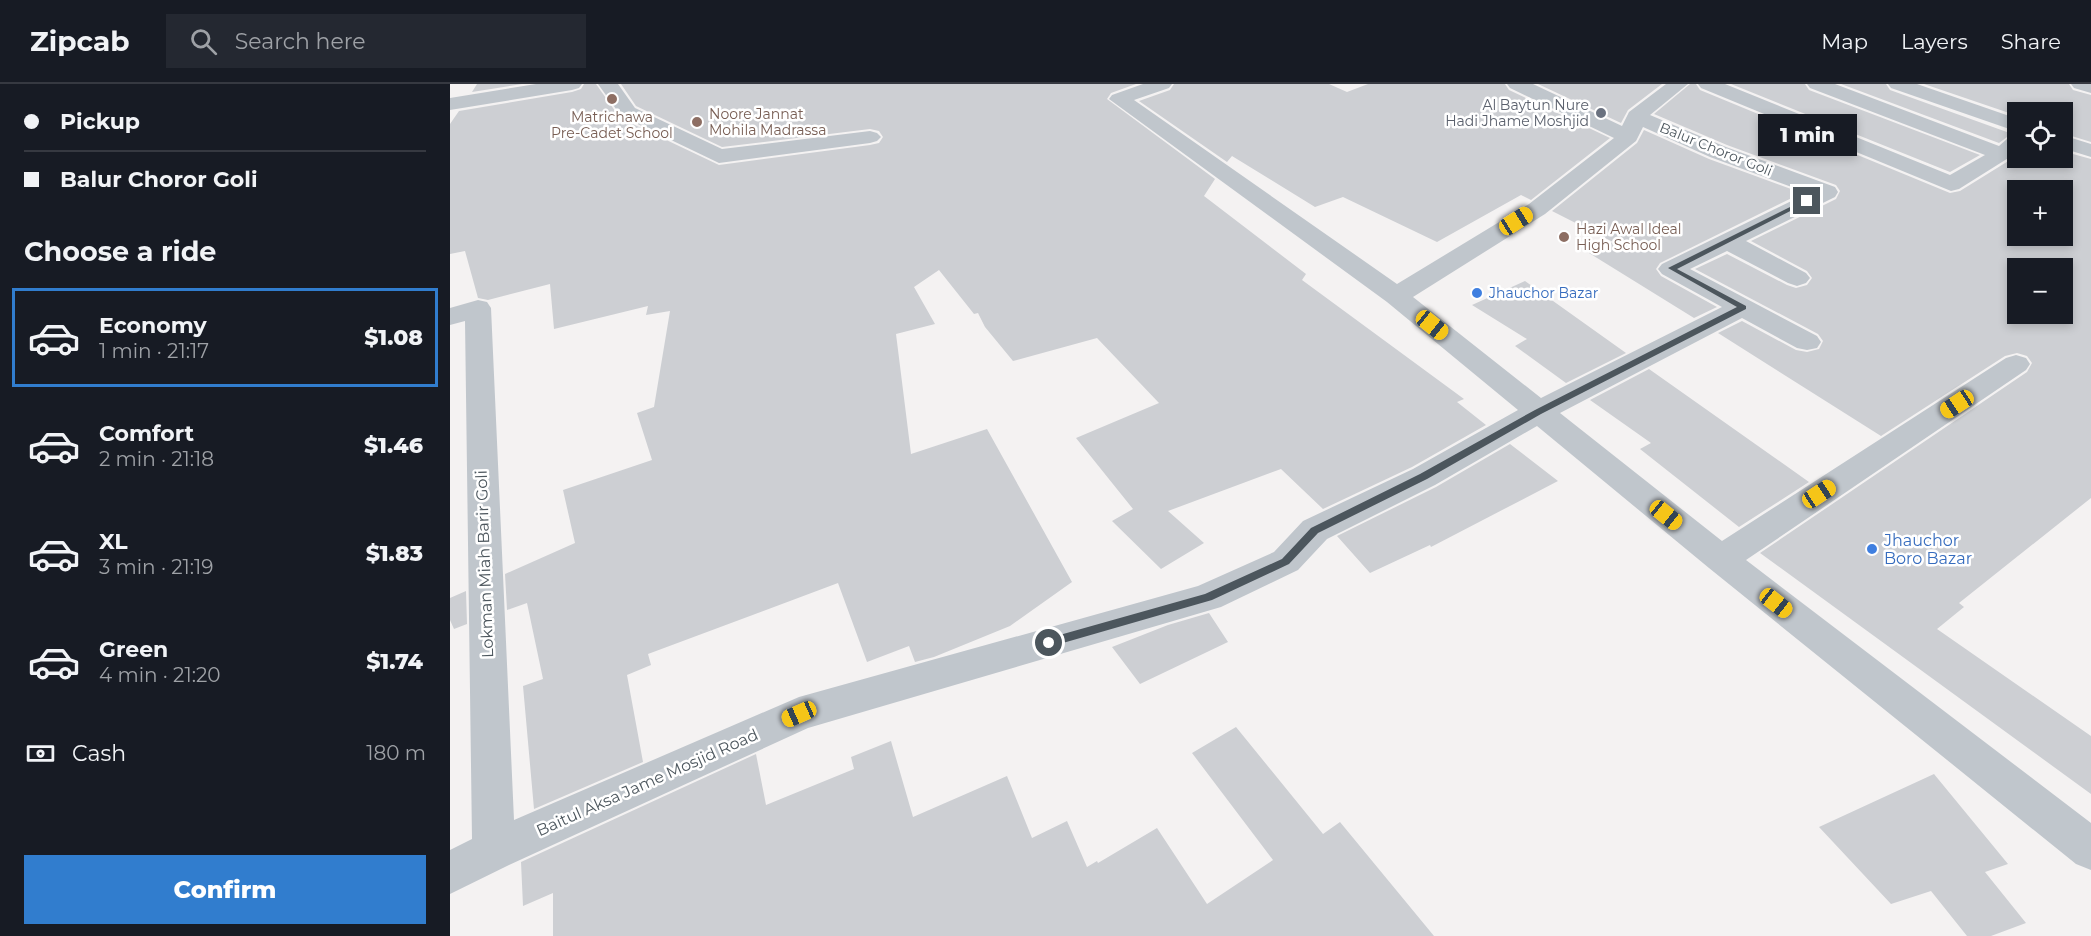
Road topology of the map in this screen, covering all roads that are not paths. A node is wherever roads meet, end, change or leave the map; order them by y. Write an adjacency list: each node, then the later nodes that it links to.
1 (572, 84): 13 (street)
2 (608, 84): 17 (street)
3 (1162, 84): 12 (street)
4 (1517, 84): 16 (street)
5 (1678, 84): 16 (street)
6 (1708, 84): 20 (street)
7 (1737, 84): 14 (street)
8 (1817, 84): 19 (street)
9 (1898, 84): 15 (street)
10 (2081, 84): 11 (street)
11 (2091, 87)
12 (1115, 94): 24 (street)
13 (450, 104)
14 (1794, 107)
15 (2007, 122)
16 (1633, 127): 22 (street, Balur Choror Goli); 24 (street)
17 (870, 136)
18 (2073, 145): 21 (street)
19 (2007, 147)
20 (2007, 150)
21 (2091, 151)
22 (1727, 241): 23 (street); 25 (street, Balur Choror Goli)
23 (1797, 279)
24 (1396, 296): 29 (street)
25 (1743, 307): 27 (street, Balur Choror Goli); 29 (street, Baitul Aksa Jame Mosjid Road)
26 (450, 317): 32 (street, Lokman Miah Barir Goli)
27 (1807, 342)
28 (2016, 364): 30 (street)
29 (1538, 412): 30 (street); 32 (street, Baitul Aksa Jame Mosjid Road)
30 (1721, 560): 31 (street)
31 (2091, 849)
32 (494, 850): 33 (street, Baitul Aksa Jame Mosjid Road)
33 (450, 873)

